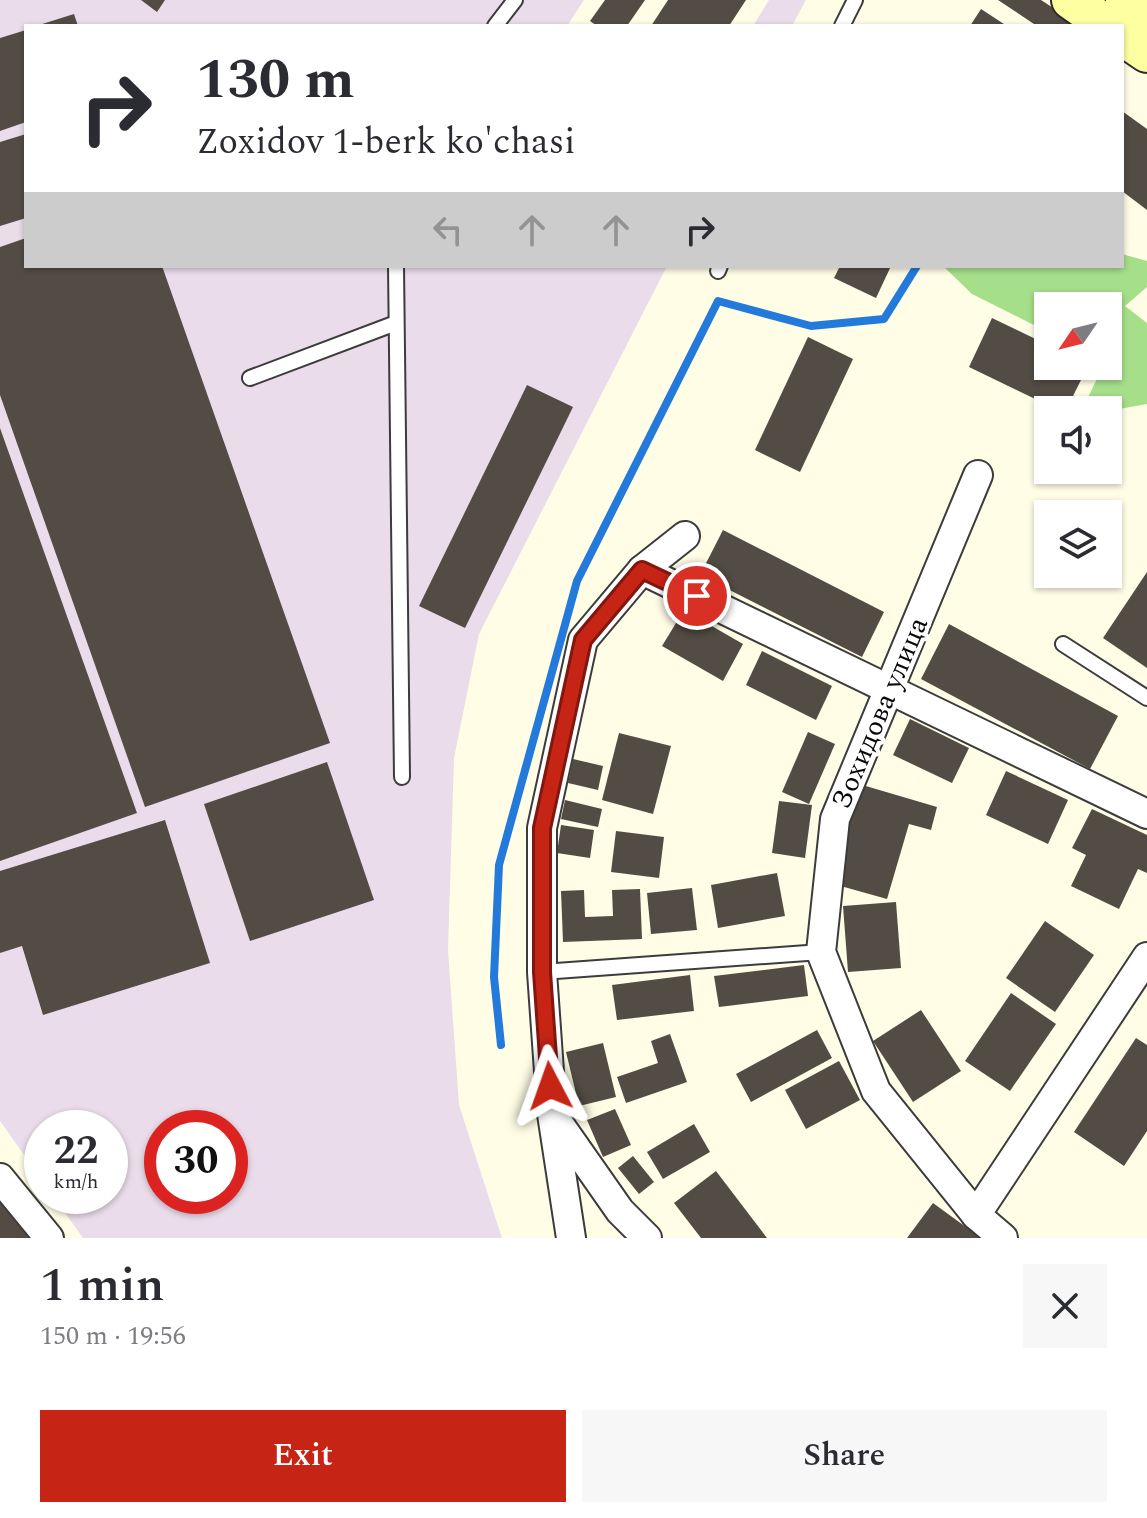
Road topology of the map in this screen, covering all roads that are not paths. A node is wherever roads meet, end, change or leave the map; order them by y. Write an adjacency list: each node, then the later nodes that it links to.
1 (515, 0): 6 (lane)
2 (855, 0): 7 (lane)
3 (1071, 0): 8 (main road)
4 (1125, 0): 5 (main road)
5 (1147, 16)
6 (497, 24)
7 (843, 24)
8 (1105, 24)
9 (1124, 37): 10 (main road)
10 (1147, 53)
11 (396, 268): 12 (lane)
12 (396, 323): 13 (lane); 20 (lane)
13 (250, 378)
14 (978, 475): 18 (street, Зохидова улица)
15 (685, 536): 16 (street)
16 (642, 570): 18 (street); 24 (street)
17 (1063, 644): 19 (lane)
18 (889, 688): 21 (street); 22 (street, Зохидова улица)
19 (1147, 698)
20 (402, 777)
21 (1147, 814)
22 (821, 952): 24 (lane); 27 (street, Зохидова улица)
23 (1147, 957): 27 (street)
24 (542, 972): 25 (street)
25 (552, 1114): 29 (street); 30 (street)
26 (0, 1178): 28 (street)
27 (976, 1215): 31 (street, Зохидова улица)
28 (49, 1238)
29 (571, 1238)
30 (647, 1238)
31 (1003, 1238)

